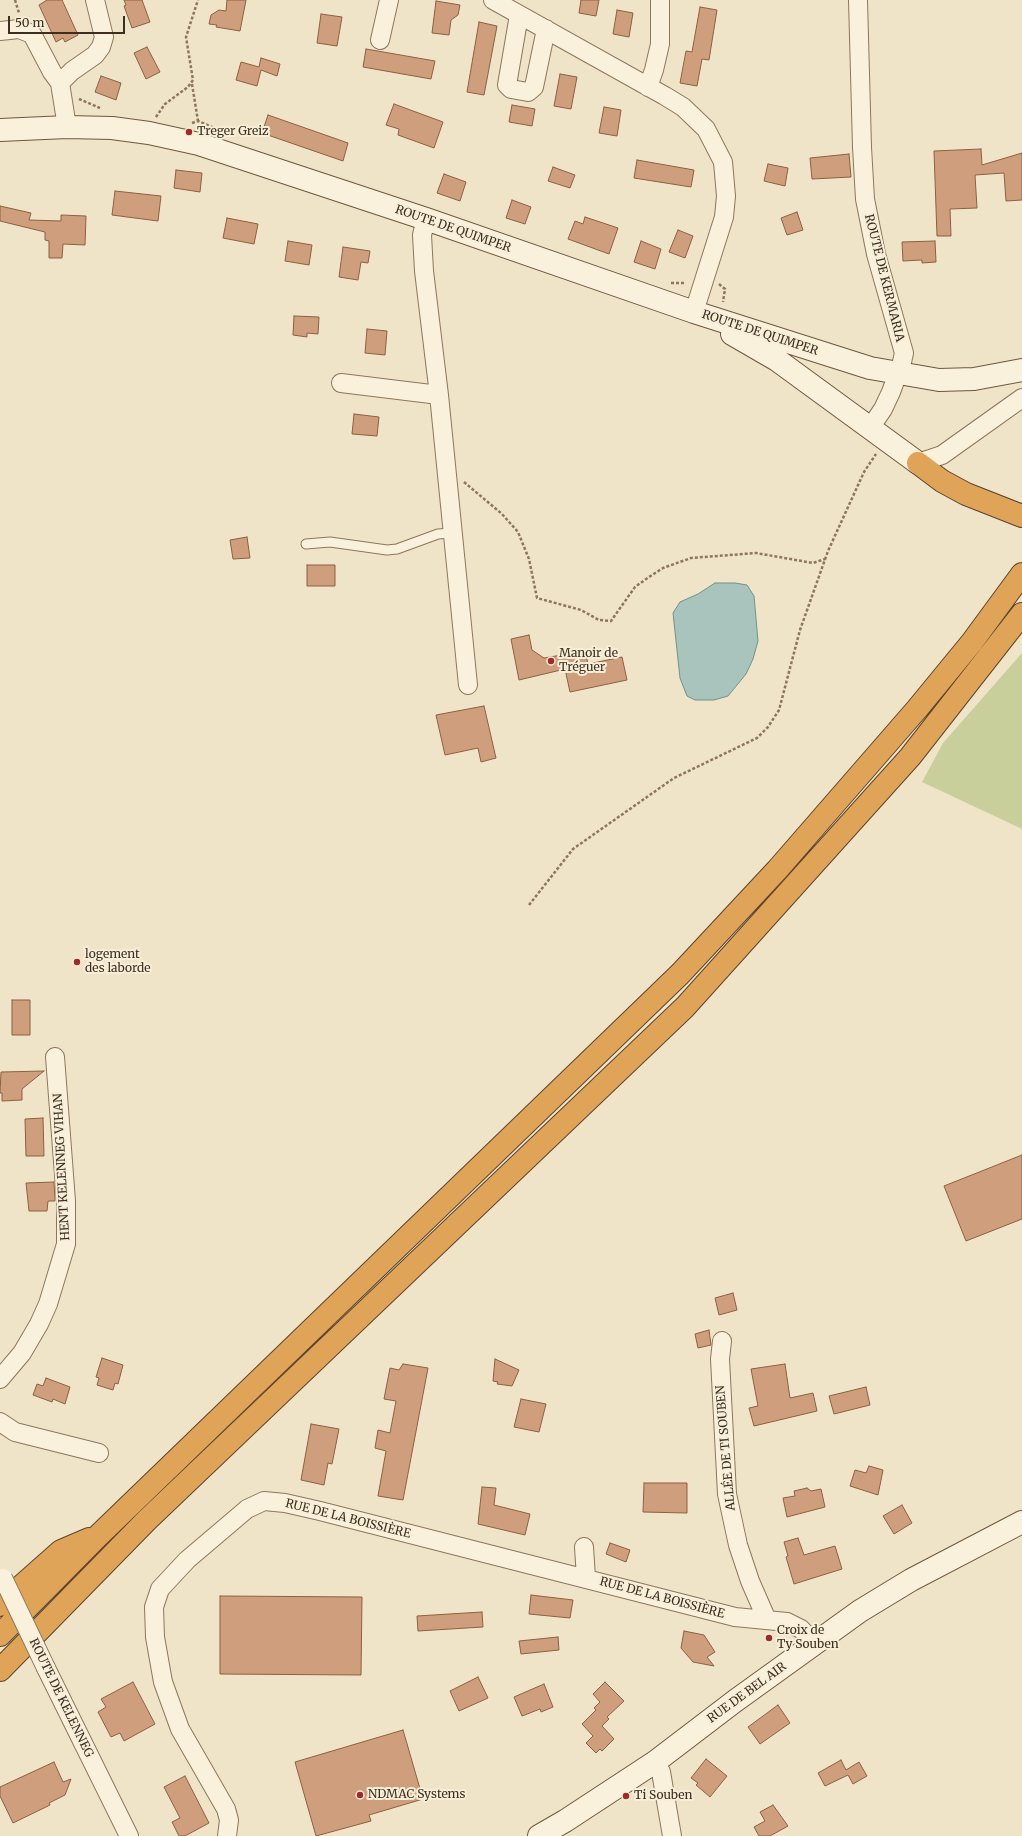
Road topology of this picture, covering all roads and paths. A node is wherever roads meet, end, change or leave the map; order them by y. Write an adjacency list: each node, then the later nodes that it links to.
1 (95, 0): 11 (street)
2 (198, 0): 12 (path)
3 (389, 0): 10 (street)
4 (493, 0): 7 (street)
5 (660, 0): 13 (street)
6 (858, 0): 21 (street, ROUTE DE KERMARIA)
7 (519, 14): 8 (street); 8 (street)
8 (546, 29): 13 (street)
9 (0, 32): 11 (street)
10 (380, 40)
11 (60, 83): 15 (street)
12 (192, 84): 14 (path); 17 (path)
13 (648, 87): 19 (street)
14 (198, 121)
15 (67, 127): 16 (main road, ROUTE DE QUIMPER); 17 (main road, ROUTE DE QUIMPER)
16 (0, 130)
17 (149, 133): 18 (main road, ROUTE DE QUIMPER)
18 (426, 219): 19 (main road, ROUTE DE QUIMPER); 23 (street)
19 (694, 312): 21 (main road, ROUTE DE QUIMPER); 25 (main road)
20 (1022, 370): 21 (main road, ROUTE DE QUIMPER)
21 (898, 374): 25 (street, ROUTE DE KERMARIA)
22 (341, 383): 23 (street)
23 (439, 395): 27 (street)
24 (1022, 398): 26 (street)
25 (878, 434): 26 (main road); 31 (path)
26 (918, 463): 28 (highway)
27 (445, 467): 29 (street); 31 (path)
28 (1022, 516)
29 (452, 533): 30 (lane); 34 (street)
30 (306, 544)
31 (825, 559): 35 (path)
32 (1022, 574): 42 (highway)
33 (1022, 614): 50 (highway)
34 (468, 685)
35 (528, 905)
36 (56, 1057): 38 (street, HENT KELENNEG VIHAN)
37 (722, 1341): 47 (street, ALLÉE DE TI SOUBEN)
38 (0, 1379)
39 (0, 1422): 40 (street)
40 (99, 1453)
41 (1022, 1522): 49 (main road, RUE DE BEL AIR)
42 (99, 1535): 46 (highway); 48 (highway)
43 (584, 1547): 45 (street)
44 (2, 1575): 52 (street, ROUTE DE KELENNEG, bridge)
45 (586, 1578): 47 (street, RUE DE LA BOISSIÈRE); 53 (street, RUE DE LA BOISSIÈRE)
46 (0, 1605)
47 (767, 1620): 49 (street, RUE DE LA BOISSIÈRE)
48 (0, 1635)
49 (814, 1643): 51 (main road, RUE DE BEL AIR)
50 (0, 1670)
51 (655, 1762): 54 (main road, RUE DE BEL AIR); 55 (street)
52 (125, 1832)
53 (227, 1836)
54 (539, 1836)
55 (672, 1836)

